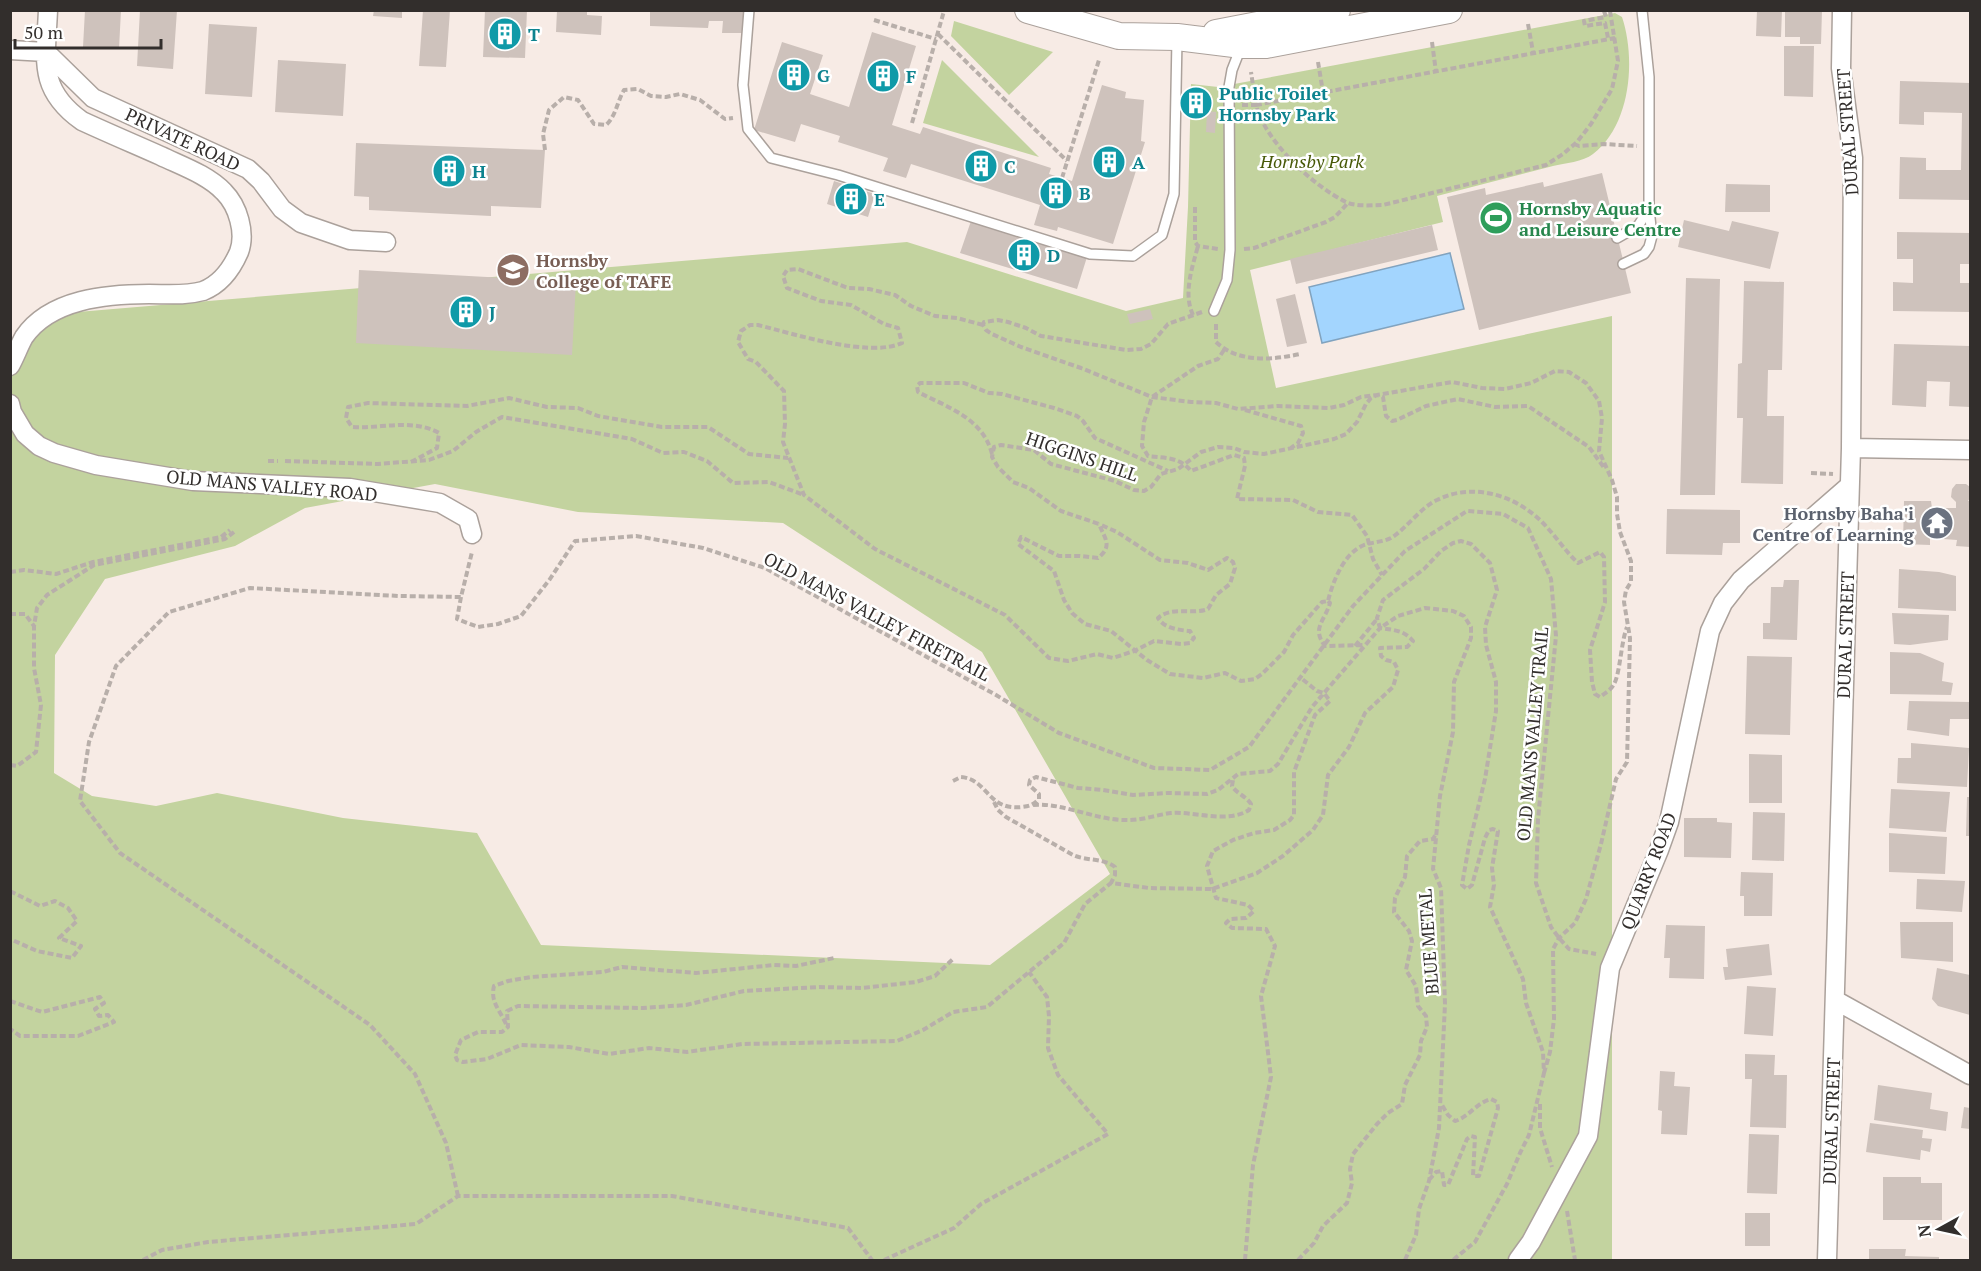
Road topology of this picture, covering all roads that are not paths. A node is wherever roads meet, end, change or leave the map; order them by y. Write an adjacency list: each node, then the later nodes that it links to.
1 (48, 10): 12 (street)
2 (749, 10): 9 (lane)
3 (1028, 10): 8 (main road)
4 (1337, 10): 9 (main road)
5 (1449, 10): 10 (main road)
6 (1642, 10): 13 (lane)
7 (1842, 10): 20 (street, DURAL STREET)
8 (1055, 15): 9 (main road)
9 (1180, 37): 10 (main road)
10 (1242, 45): 17 (lane)
11 (10, 50): 12 (street)
12 (46, 52): 15 (street, PRIVATE ROAD); 18 (street)
13 (1649, 209): 14 (lane); 16 (lane)
14 (1617, 238)
15 (386, 242)
16 (1623, 264)
17 (1211, 308)
18 (10, 366)
19 (10, 404): 23 (street, OLD MANS VALLEY ROAD)
20 (1851, 448): 21 (street); 22 (street, DURAL STREET)
21 (1971, 450)
22 (1849, 486): 24 (street, DURAL STREET); 26 (street, QUARRY ROAD)
23 (472, 534)
24 (1835, 1000): 25 (street); 27 (street, DURAL STREET)
25 (1971, 1075)
26 (1518, 1260)
27 (1827, 1260)

